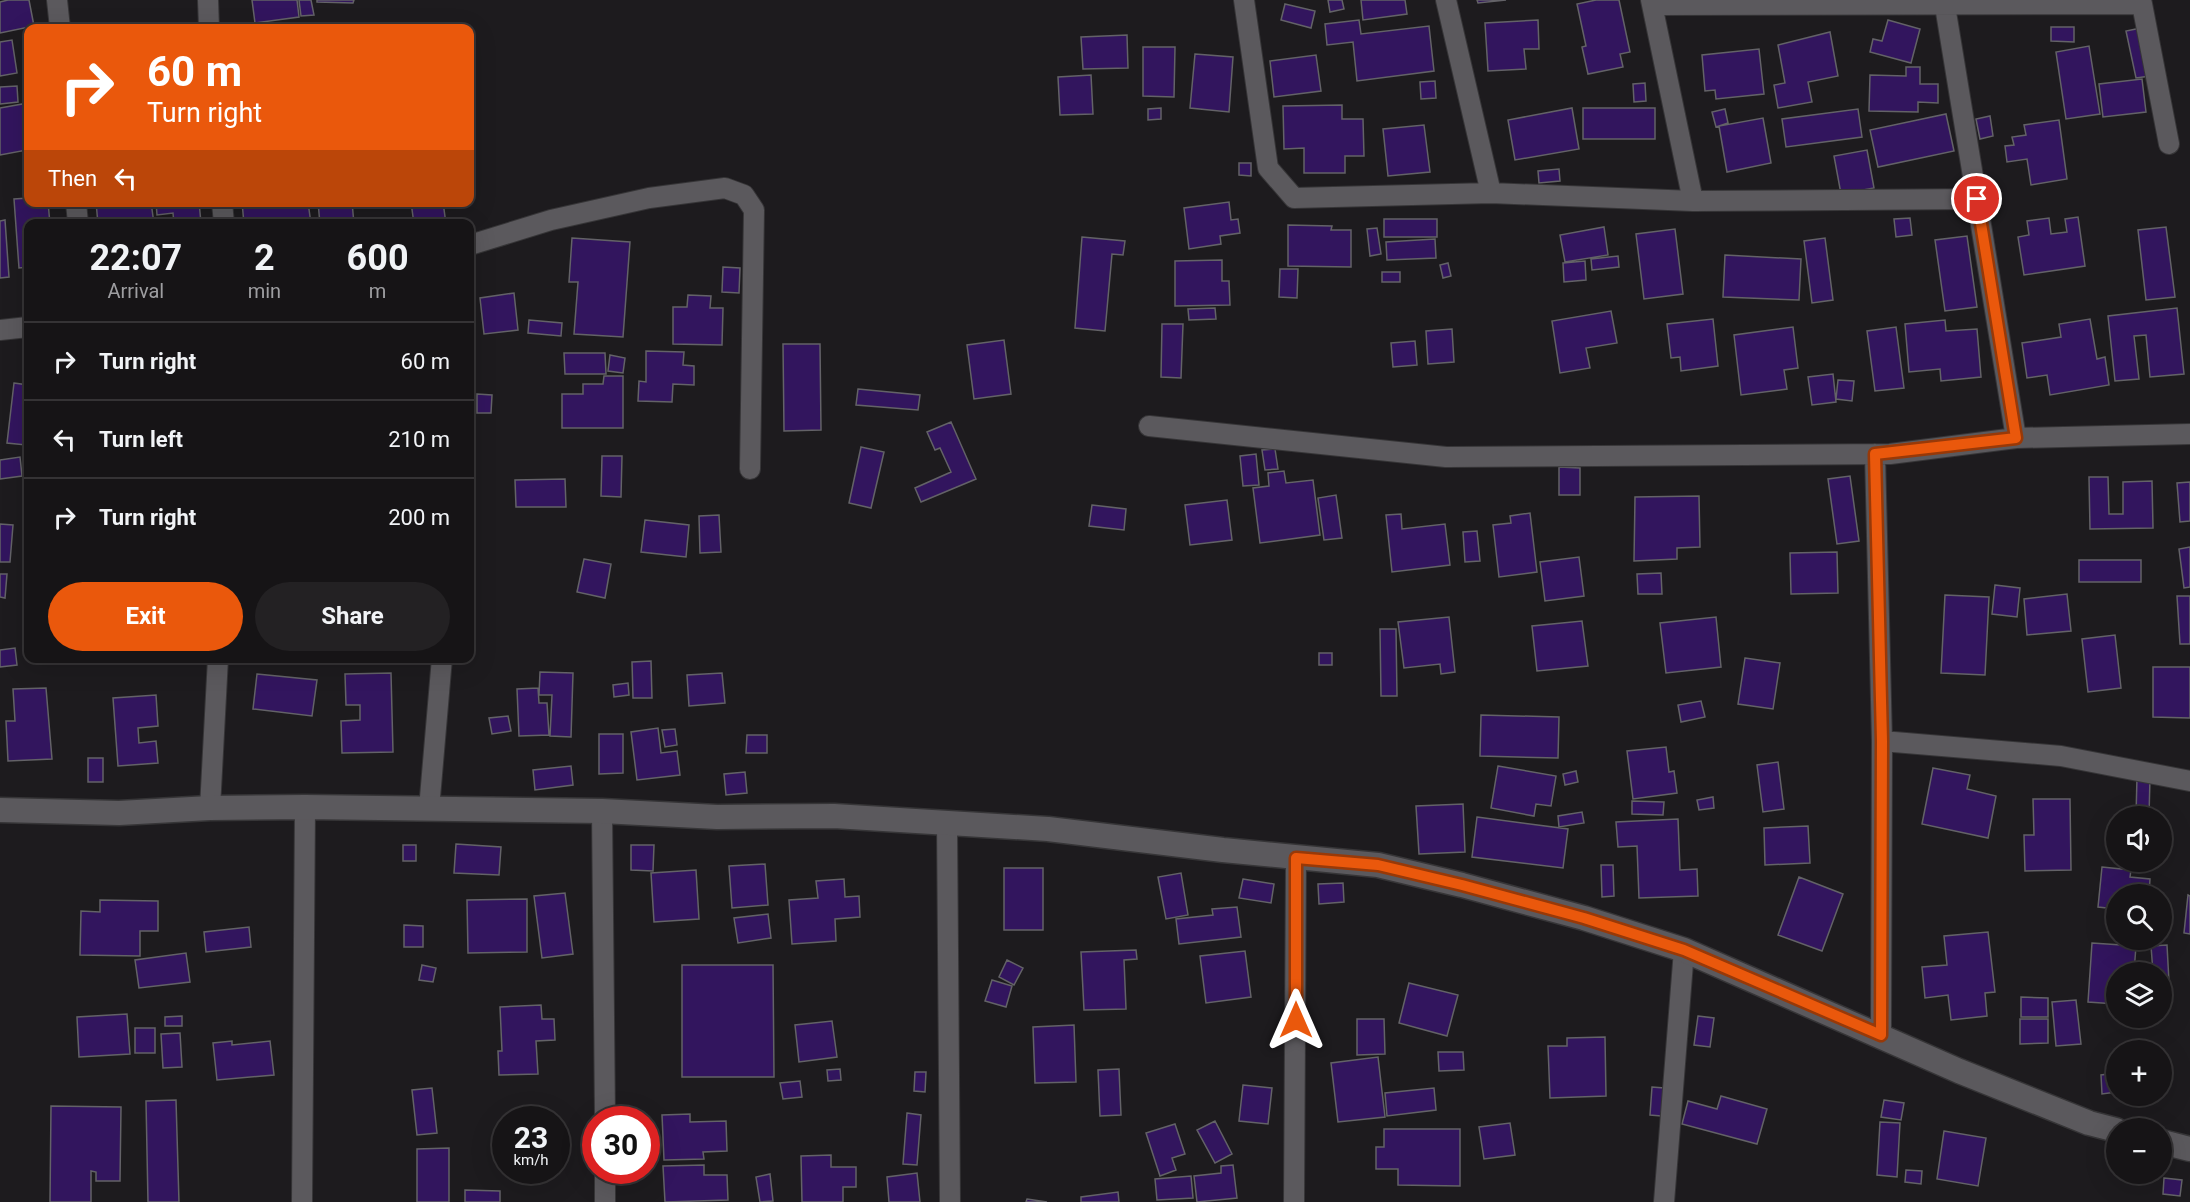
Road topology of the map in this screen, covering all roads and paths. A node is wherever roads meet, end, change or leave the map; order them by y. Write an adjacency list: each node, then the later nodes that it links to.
1 (57, 0): 8 (street)
2 (208, 0): 9 (street)
3 (1244, 0): 11 (street)
4 (1446, 0): 11 (street)
5 (1652, 2): 7 (street); 13 (street)
6 (2142, 2): 7 (street); 10 (street)
7 (1945, 6): 12 (street)
8 (60, 24)
9 (209, 24)
10 (2169, 144)
11 (1491, 193): 13 (street)
12 (1977, 199): 13 (street); 19 (street)
13 (1693, 201)
14 (474, 244): 21 (street)
15 (24, 327): 16 (street)
16 (0, 330)
17 (1149, 426): 20 (street)
18 (2190, 434): 19 (street)
19 (2016, 438): 20 (street)
20 (1875, 454): 24 (street)
21 (750, 469)
22 (218, 663): 27 (street)
23 (442, 663): 28 (street)
24 (1882, 741): 25 (street); 34 (street)
25 (2190, 781)
26 (305, 807): 27 (street); 28 (street); 40 (street)
27 (210, 808): 29 (street)
28 (429, 809): 30 (street)
29 (0, 810)
30 (602, 811): 31 (street); 35 (street)
31 (947, 823): 32 (street); 42 (street)
32 (1296, 858): 33 (street); 43 (street)
33 (1684, 950): 34 (street); 44 (street)
34 (1881, 1035): 36 (street)
35 (605, 1106)
36 (2106, 1127)
37 (2172, 1144): 38 (street)
38 (2190, 1149)
39 (605, 1184): 41 (street)
40 (302, 1202)
41 (605, 1202)
42 (950, 1202)
43 (1294, 1202)
44 (1664, 1202)

